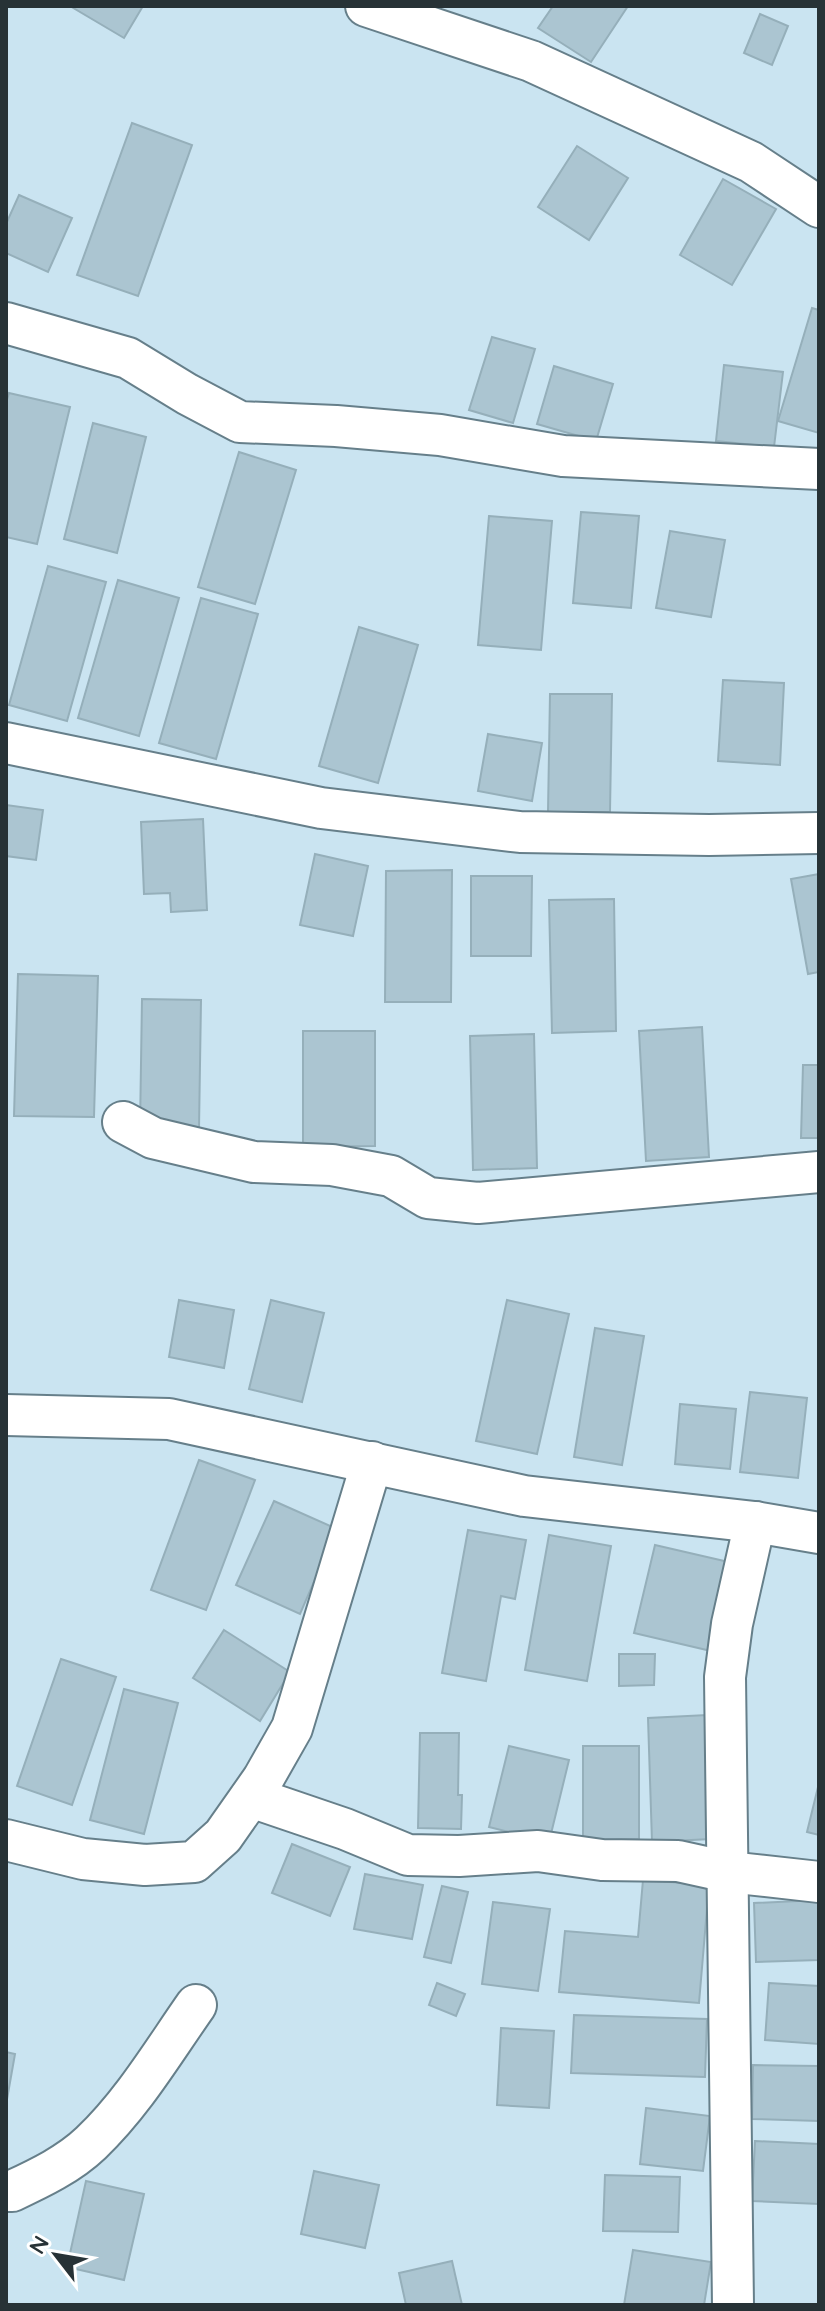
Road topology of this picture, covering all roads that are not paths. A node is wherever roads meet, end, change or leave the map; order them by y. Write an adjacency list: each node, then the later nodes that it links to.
1 (366, 6): 2 (street)
2 (819, 207)
3 (6, 323): 4 (street)
4 (819, 469)
5 (6, 743): 6 (street)
6 (819, 833)
7 (123, 1122): 8 (street)
8 (819, 1172)
9 (6, 1415): 10 (street)
10 (372, 1462): 11 (street); 13 (street)
11 (755, 1522): 12 (street); 15 (street)
12 (819, 1533)
13 (251, 1797): 14 (street); 15 (street)
14 (6, 1840)
15 (728, 1872): 16 (street); 19 (street)
16 (819, 1882)
17 (196, 2005): 18 (street)
18 (6, 2191)
19 (733, 2305)

